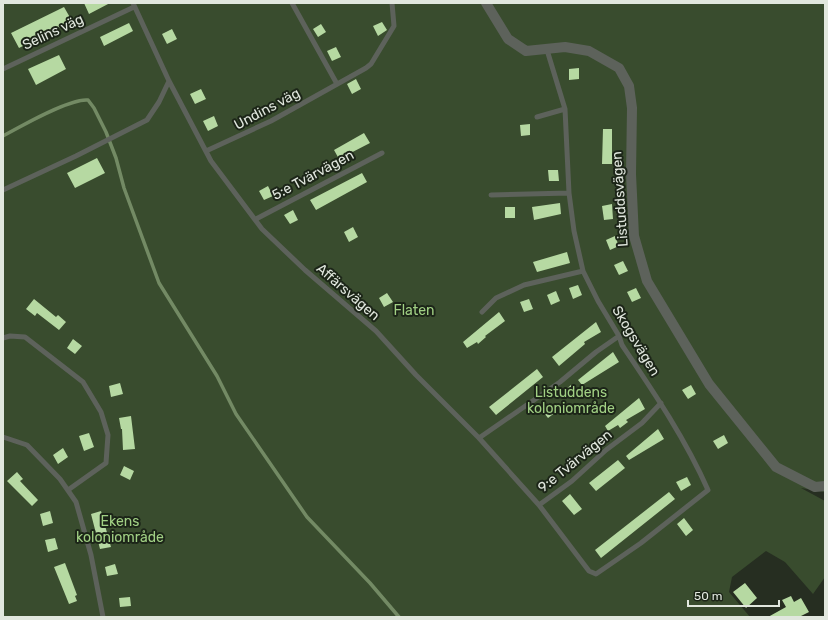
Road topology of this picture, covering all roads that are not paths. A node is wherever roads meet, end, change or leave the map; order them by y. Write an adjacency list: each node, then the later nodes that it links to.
1 (292, 3): 8 (lane)
2 (392, 3): 8 (lane, Undins väg)
3 (486, 3): 5 (street, Listuddsvägen)
4 (134, 5): 6 (lane, Selins väg); 7 (lane, Affärsvägen)
5 (546, 50): 9 (lane, Skogsvägen); 24 (street, Listuddsvägen)
6 (3, 69)
7 (169, 81): 11 (lane, Affärsvägen); 13 (lane)
8 (337, 84): 11 (lane, Undins väg)
9 (564, 109): 10 (lane); 14 (lane, Skogsvägen)
10 (537, 117)
11 (206, 151): 16 (lane, Affärsvägen)
12 (382, 153): 16 (lane, 5:e Tvärvägen)
13 (3, 190)
14 (569, 193): 15 (lane); 17 (lane, Skogsvägen)
15 (491, 195)
16 (256, 219): 23 (lane, Affärsvägen)
17 (583, 271): 18 (lane); 19 (lane, Skogsvägen)
18 (482, 312)
19 (620, 336): 21 (lane, Skogsvägen); 23 (lane)
20 (3, 338): 25 (lane)
21 (661, 403): 26 (lane, 9:e Tvärvägen); 27 (lane, Skogsvägen)
22 (3, 437): 25 (lane)
23 (480, 438): 26 (lane, Affärsvägen)
24 (825, 486)
25 (68, 490): 28 (lane)
26 (539, 504): 27 (lane, Affärsvägen)
27 (589, 571)
28 (103, 617)

